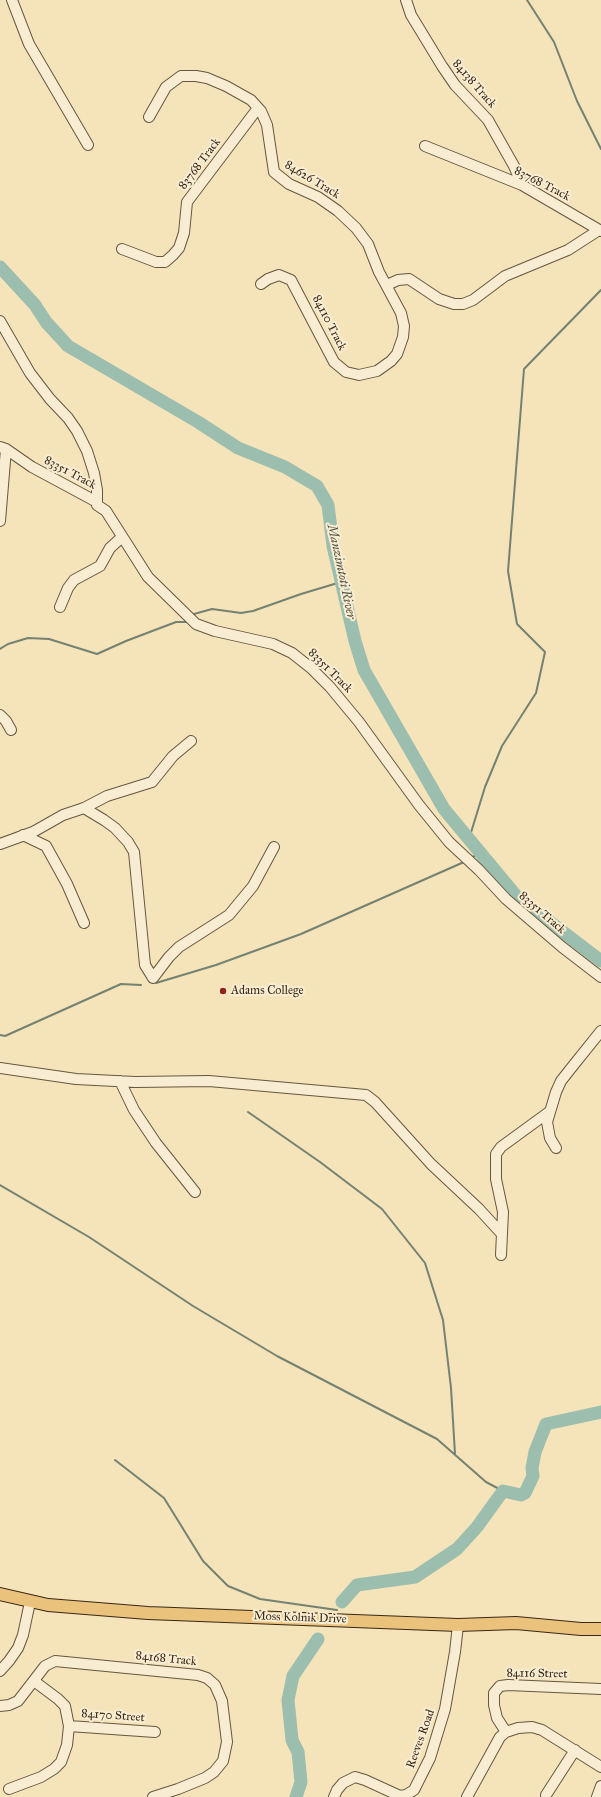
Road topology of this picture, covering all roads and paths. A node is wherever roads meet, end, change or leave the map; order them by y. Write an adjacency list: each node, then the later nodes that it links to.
1 (12, 0): 5 (street)
2 (406, 0): 7 (street, 84138 Track)
3 (258, 108): 4 (street); 9 (street, 83768 Track); 11 (street, 84626 Track)
4 (149, 117)
5 (88, 145)
6 (425, 146): 7 (street, 83768 Track)
7 (522, 185): 8 (street, 83768 Track)
8 (600, 230): 11 (street)
9 (122, 250)
10 (261, 284): 11 (street, 84110 Track)
11 (387, 285)
12 (0, 321): 14 (street)
13 (3, 448): 14 (street, 83351 Track); 15 (street)
14 (97, 505): 16 (street, 83351 Track)
15 (0, 521)
16 (122, 536): 17 (street); 28 (street, 83351 Track)
17 (60, 607)
18 (0, 715): 19 (street)
19 (10, 730)
20 (191, 741): 21 (street)
21 (84, 808): 22 (street); 26 (street)
22 (45, 825): 23 (street); 25 (street)
23 (23, 835): 24 (street); 25 (street)
24 (0, 844)
25 (46, 846): 27 (street)
26 (274, 848)
27 (84, 922)
28 (601, 977)
29 (601, 1030): 32 (street)
30 (0, 1068): 31 (street)
31 (120, 1082): 34 (street); 35 (street)
32 (549, 1112): 33 (street); 35 (street)
33 (556, 1148)
34 (195, 1192)
35 (501, 1233): 36 (street)
36 (501, 1255)
37 (0, 1594): 38 (main road, Moss Kolnik Drive)
38 (30, 1602): 39 (main road, Moss Kolnik Drive); 41 (street)
39 (458, 1625): 40 (main road, Moss Kolnik Drive); 53 (street, Reeves Road)
40 (601, 1629)
41 (0, 1671)
42 (34, 1681): 44 (street, 84168 Track); 45 (street); 54 (street, 84168 Track)
43 (601, 1689): 47 (street, 84116 Street)
44 (0, 1706)
45 (69, 1726): 46 (street, 84170 Street); 51 (street)
46 (155, 1732)
47 (506, 1732): 48 (street); 56 (street)
48 (575, 1750): 49 (street); 52 (street)
49 (601, 1767)
50 (601, 1786): 57 (street)
51 (8, 1789)
52 (546, 1795)
53 (406, 1796): 55 (street, Reeves Road)
54 (153, 1797)
55 (334, 1797)
56 (466, 1797)
57 (597, 1797)

